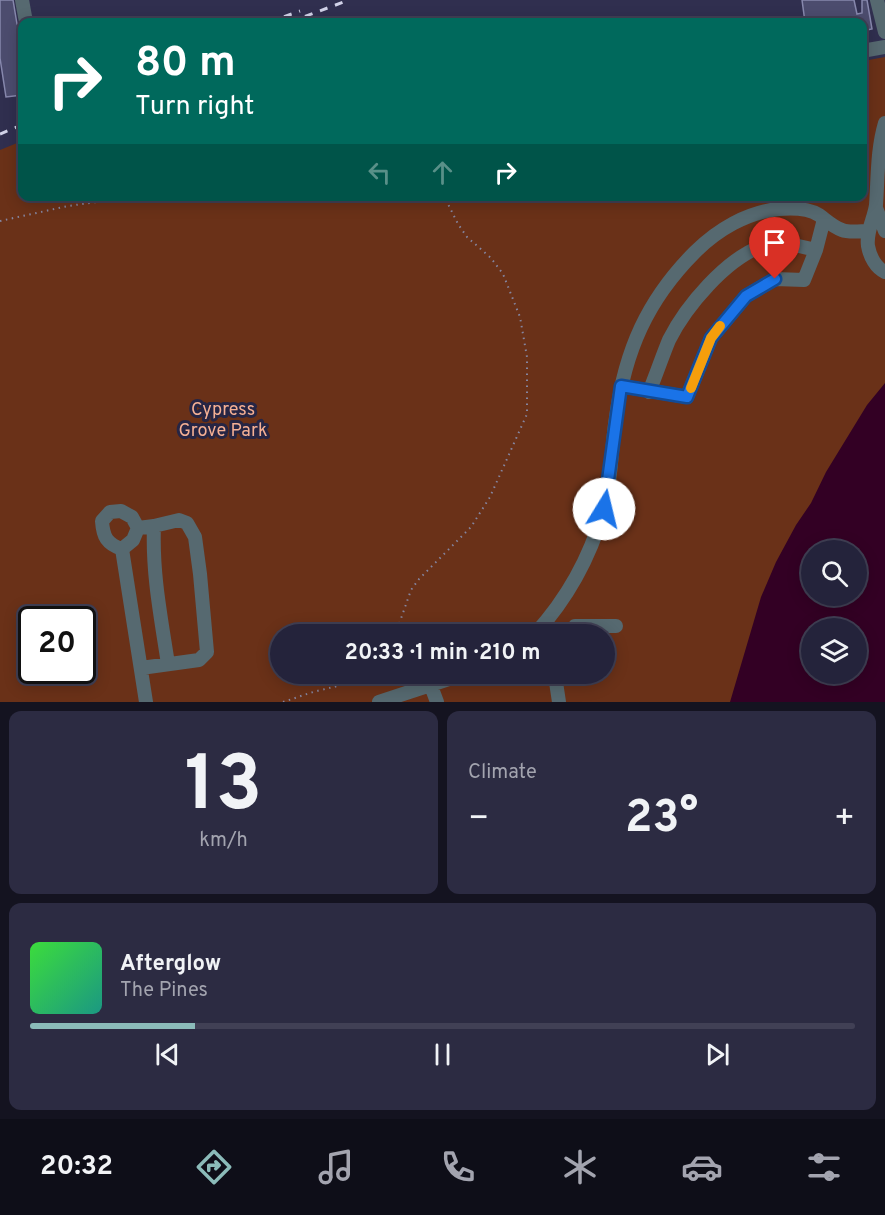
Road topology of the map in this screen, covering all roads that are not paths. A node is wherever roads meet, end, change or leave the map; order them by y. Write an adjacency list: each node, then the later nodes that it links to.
1 (22, 0): 3 (street)
2 (877, 0): 4 (street)
3 (25, 18)
4 (885, 32)
5 (885, 47): 6 (street)
6 (867, 50)
7 (885, 123): 8 (street)
8 (876, 208): 10 (street); 11 (street)
9 (824, 219): 10 (street); 12 (street); 14 (street)
10 (869, 231): 13 (street)
11 (885, 231)
12 (816, 250): 15 (street); 15 (street)
13 (885, 272)
14 (621, 386): 15 (street); 19 (street)
15 (649, 392)
16 (154, 526): 17 (street); 22 (street); 22 (street)
17 (138, 528): 18 (street); 18 (street)
18 (122, 549): 23 (street)
19 (555, 609): 20 (street); 21 (street)
20 (544, 624)
21 (568, 624)
22 (168, 664): 23 (street)
23 (141, 668): 27 (street)
24 (436, 684): 26 (street)
25 (556, 684): 30 (street)
26 (431, 686): 28 (street); 29 (street)
27 (146, 702)
28 (379, 702)
29 (437, 702)
30 (559, 702)

